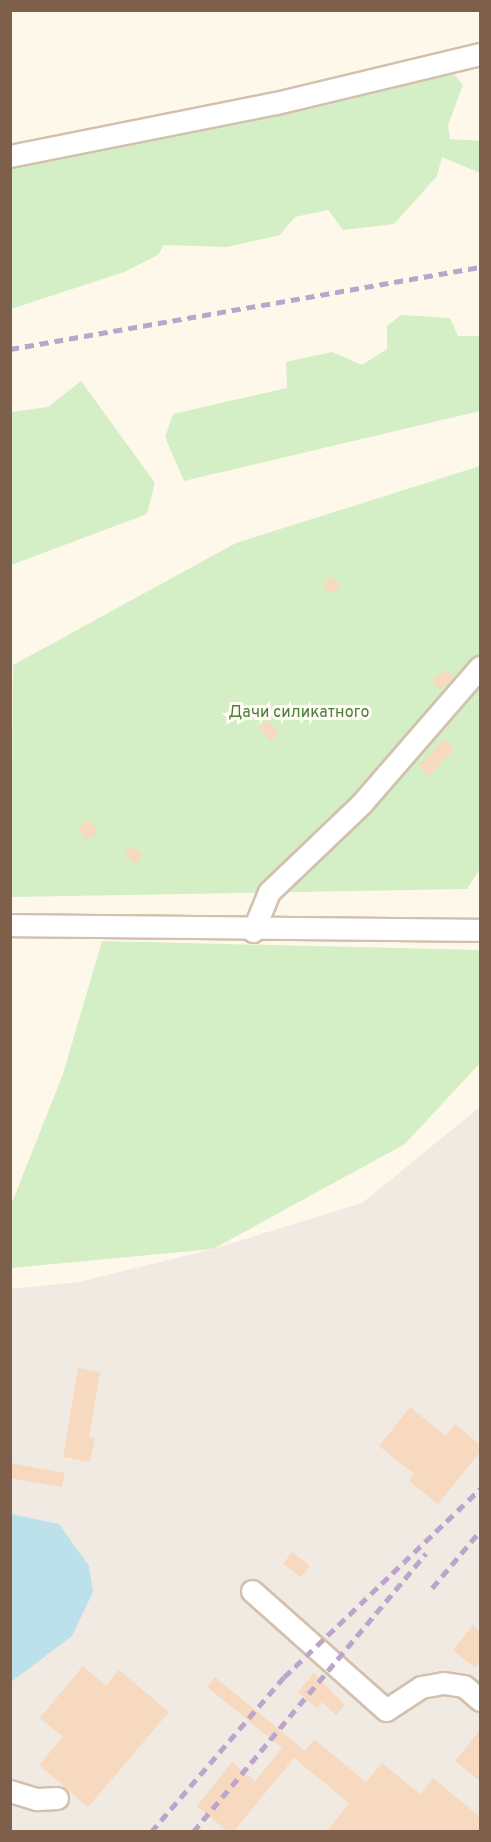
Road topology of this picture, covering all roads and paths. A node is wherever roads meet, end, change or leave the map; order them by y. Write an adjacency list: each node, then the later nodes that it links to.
1 (480, 54): 2 (street)
2 (10, 156)
3 (480, 668): 6 (street)
4 (10, 926): 6 (street)
5 (480, 930): 6 (street)
6 (253, 931)
7 (252, 1591): 8 (street)
8 (480, 1700)
9 (10, 1791): 10 (street)
10 (57, 1798)

